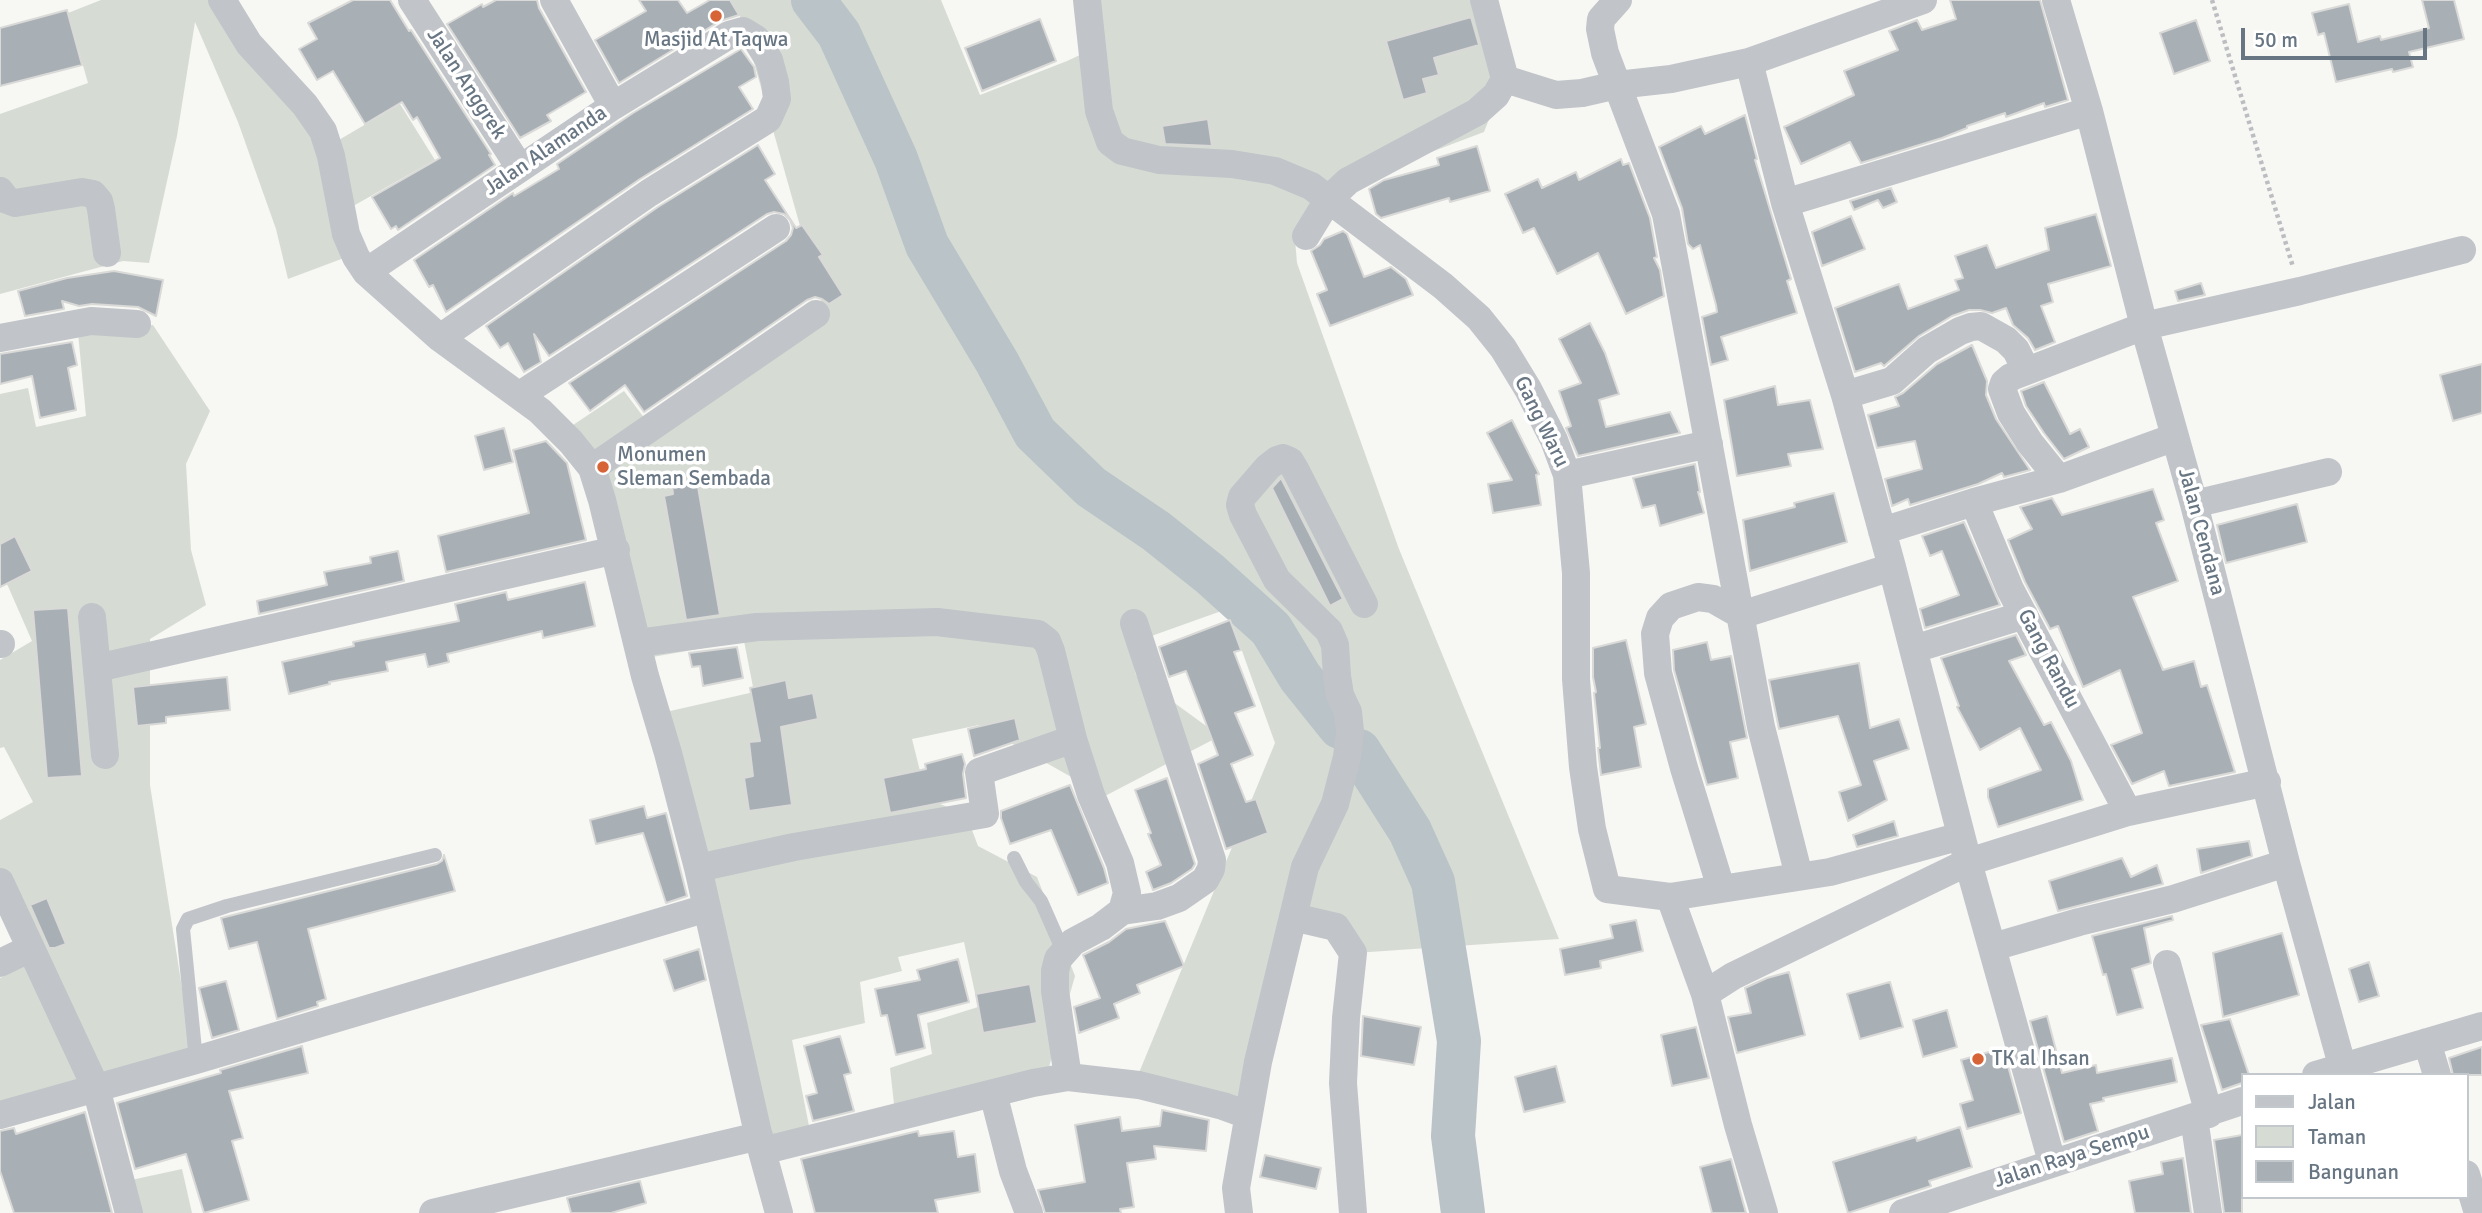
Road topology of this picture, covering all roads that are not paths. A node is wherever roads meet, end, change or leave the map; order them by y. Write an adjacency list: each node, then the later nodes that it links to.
1 (222, 0): 22 (street)
2 (412, 0): 14 (street, Jalan Anggrek)
3 (554, 0): 12 (street)
4 (1087, 0): 16 (street, Gang Waru)
5 (1484, 0): 10 (street)
6 (1618, 0): 11 (street)
7 (1923, 0): 9 (street)
8 (2056, 0): 13 (street, Jalan Cendana)
9 (1749, 62): 11 (street); 17 (street)
10 (1505, 79): 11 (street); 16 (street)
11 (1618, 85): 32 (street)
12 (613, 106): 14 (street, Jalan Alamanda); 27 (street, Jalan Alamanda)
13 (2089, 111): 17 (street); 25 (street, Jalan Cendana)
14 (520, 168): 22 (street, Jalan Alamanda)
15 (0, 191): 21 (street)
16 (1328, 200): 19 (street); 35 (street, Gang Waru)
17 (1785, 203): 30 (street)
18 (776, 228): 29 (street)
19 (1306, 236)
20 (2462, 250): 25 (street)
21 (107, 253)
22 (366, 272): 27 (street)
23 (816, 314): 33 (street)
24 (138, 324): 26 (street)
25 (2144, 326): 28 (street); 31 (street, Jalan Cendana)
26 (0, 338)
27 (440, 338): 29 (street)
28 (2026, 370): 30 (street); 36 (street)
29 (520, 395): 33 (street)
30 (1844, 396): 39 (street)
31 (2175, 438): 36 (street); 38 (street, Jalan Cendana)
32 (1709, 444): 35 (street); 43 (street)
33 (592, 468): 40 (street)
34 (2328, 472): 38 (street)
35 (1567, 475): 62 (street, Gang Waru)
36 (2059, 480): 37 (street)
37 (1974, 502): 39 (street); 44 (street, Gang Randu)
38 (2194, 505): 52 (street, Jalan Cendana)
39 (1882, 531): 41 (street)
40 (616, 550): 47 (street); 49 (street)
41 (1892, 567): 43 (street); 48 (street)
42 (1364, 604): 65 (street)
43 (1741, 615): 59 (street); 61 (street)
44 (2024, 615): 48 (street); 53 (street, Gang Randu)
45 (93, 617): 49 (street)
46 (1134, 623): 64 (street)
47 (638, 643): 50 (street); 58 (street)
48 (1914, 649): 54 (street)
49 (97, 668): 51 (street)
50 (1073, 739): 58 (street); 64 (street)
51 (105, 755)
52 (2267, 782): 53 (street); 57 (street, Jalan Cendana)
53 (2129, 812): 54 (street)
54 (1965, 849): 59 (street); 66 (street); 71 (street)
55 (435, 855): 74 (lane)
56 (1014, 858): 68 (lane)
57 (2286, 863): 66 (street); 75 (street, Jalan Cendana)
58 (698, 868): 63 (street)
59 (1799, 876): 61 (street)
60 (0, 882): 67 (street)
61 (1721, 888): 62 (street)
62 (1670, 897): 71 (street)
63 (707, 908): 74 (street); 85 (street)
64 (1122, 911): 68 (street)
65 (1293, 917): 83 (street); 93 (street)
66 (1993, 947): 86 (street)
67 (32, 948): 69 (street); 79 (street)
68 (1063, 951): 78 (street)
69 (0, 963)
70 (2167, 964): 84 (street)
71 (1705, 994): 94 (street)
72 (2482, 1026): 73 (street)
73 (2427, 1042): 75 (street); 77 (street)
74 (196, 1060): 79 (street)
75 (2342, 1065): 76 (street)
76 (2321, 1073)
77 (2436, 1073)
78 (1068, 1077): 80 (street); 83 (street)
79 (96, 1088): 82 (street); 88 (street)
80 (993, 1093): 85 (street); 91 (street)
81 (2240, 1102): 84 (street, Jalan Raya Sempu)
82 (0, 1115)
83 (1248, 1115): 92 (street)
84 (2202, 1116): 86 (street, Jalan Raya Sempu); 96 (street)
85 (761, 1143): 89 (street); 90 (street)
86 (2052, 1163): 95 (street, Jalan Raya Sempu)
87 (2468, 1180): 97 (street)
88 (129, 1213)
89 (433, 1213)
90 (779, 1213)
91 (1029, 1213)
92 (1239, 1213)
93 (1353, 1213)
94 (1764, 1213)
95 (1903, 1213)
96 (2208, 1213)
97 (2478, 1213)

